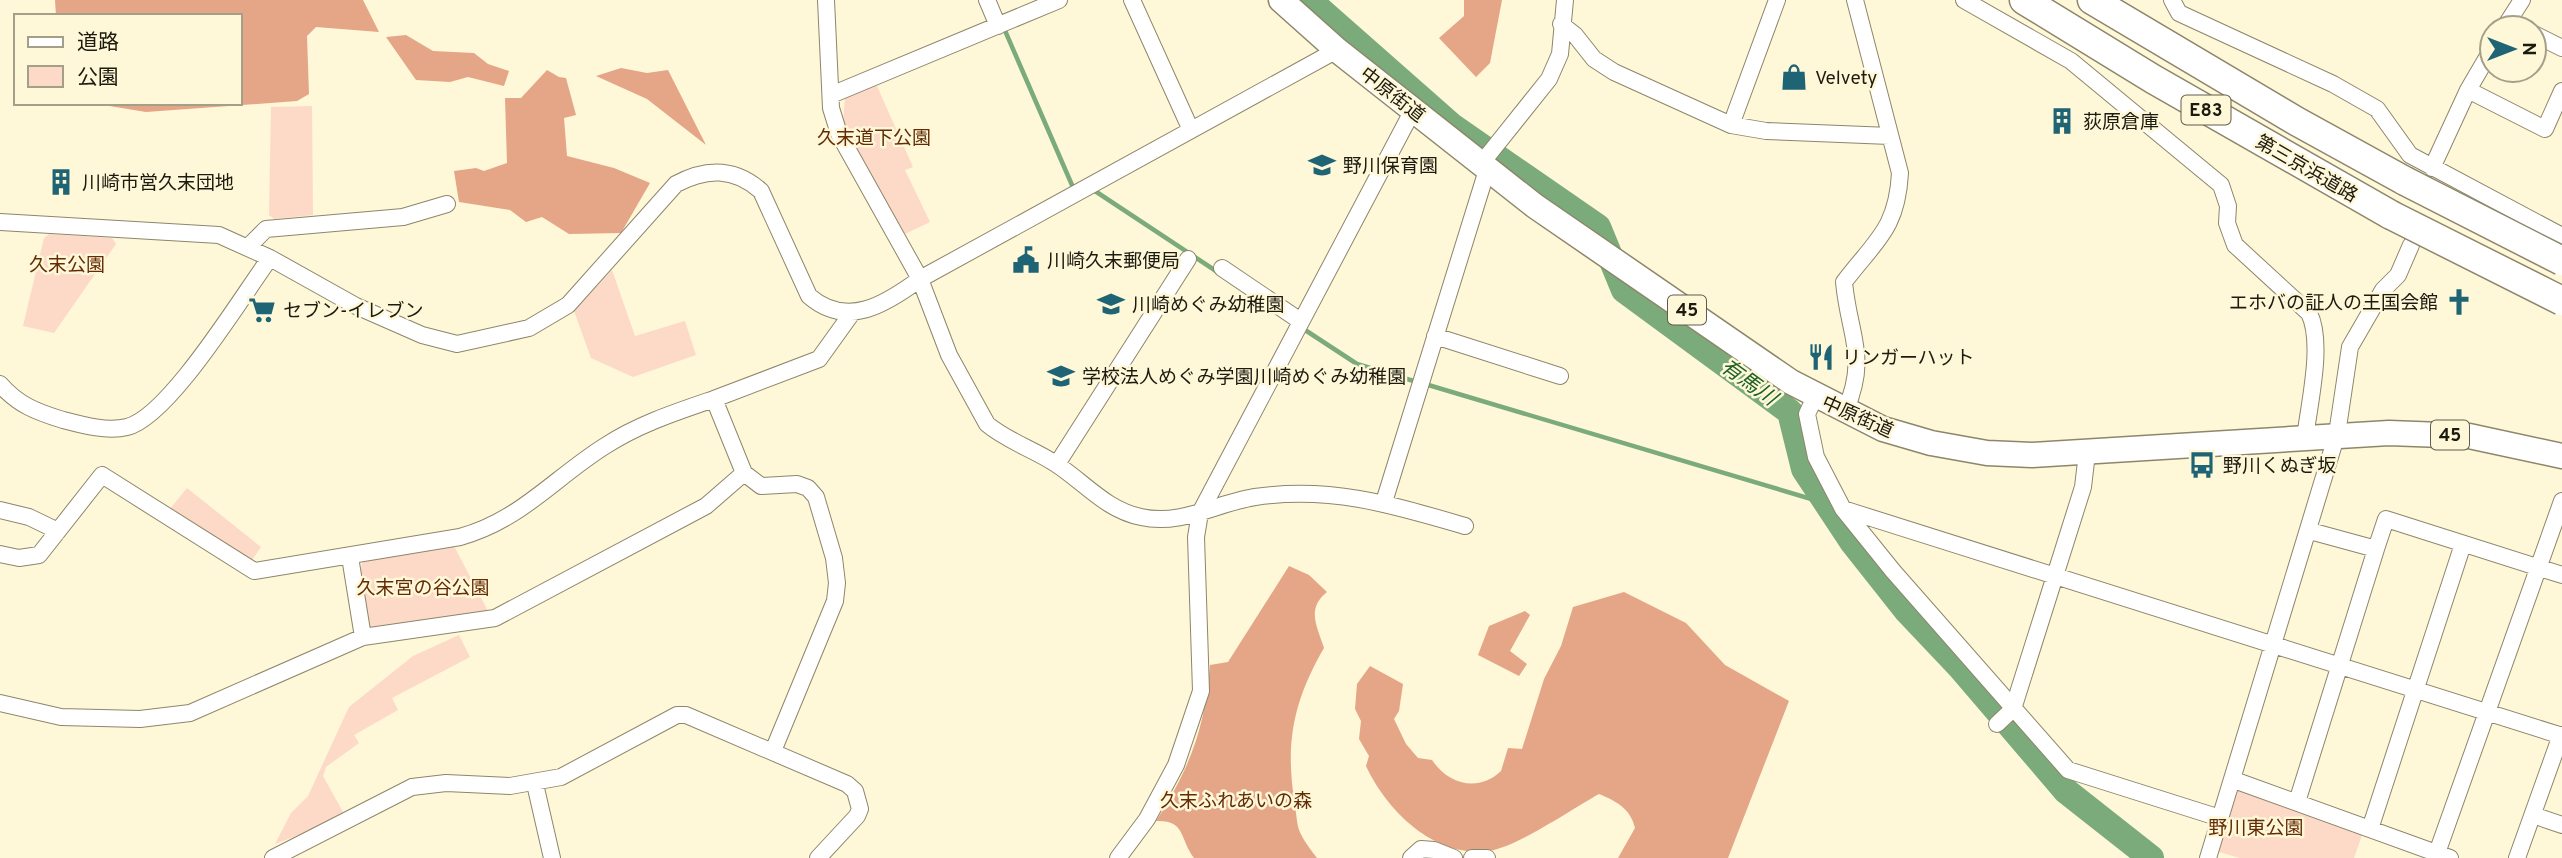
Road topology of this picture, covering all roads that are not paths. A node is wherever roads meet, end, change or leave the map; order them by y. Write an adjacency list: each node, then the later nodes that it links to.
1 (826, 0): 19 (street)
2 (987, 0): 14 (street)
3 (1059, 0): 14 (street)
4 (1132, 0): 22 (street)
5 (1282, 0): 15 (main road, 中原街道 / 45)
6 (1564, 0): 13 (street)
7 (1777, 0): 21 (street)
8 (1855, 0): 23 (street)
9 (1964, 0): 46 (street)
10 (2024, 0): 36 (highway, 第三京浜道路 / E83, bridge)
11 (2092, 0): 33 (highway, 第三京浜道路 / E83, bridge)
12 (2172, 0): 25 (street)
13 (1561, 24): 21 (street); 24 (street)
14 (998, 26): 19 (street)
15 (1337, 50): 20 (main road, 中原街道 / 45); 22 (street)
16 (2478, 73): 17 (street)
17 (2468, 90): 18 (street); 25 (street)
18 (2562, 91)
19 (831, 94): 35 (street)
20 (1413, 110): 24 (main road, 中原街道 / 45); 38 (street)
21 (1731, 125): 23 (street)
22 (1190, 128): 35 (street)
23 (1889, 136): 44 (street)
24 (1485, 164): 39 (street); 42 (main road, 中原街道 / 45)
25 (2432, 168): 28 (street)
26 (447, 204): 30 (street)
27 (0, 222): 30 (street)
28 (2562, 236)
29 (2411, 245): 45 (street)
30 (248, 247): 31 (street)
31 (270, 258): 37 (street); 41 (street)
32 (1188, 259): 49 (street)
33 (2562, 261)
34 (1222, 268): 38 (street)
35 (920, 279): 37 (street); 49 (street)
36 (2562, 301)
37 (852, 313): 43 (street)
38 (1299, 320): 55 (street)
39 (1435, 336): 40 (street); 52 (street)
40 (1560, 376)
41 (0, 384)
42 (1815, 397): 44 (main road, 中原街道 / 45); 53 (street)
43 (714, 399): 50 (street); 62 (street)
44 (1845, 412): 47 (main road, 中原街道 / 45)
45 (2337, 434): 46 (main road, 中原街道 / 45); 48 (main road, 中原街道 / 45); 58 (street)
46 (2305, 438): 47 (main road, 中原街道 / 45)
47 (2087, 453): 64 (street)
48 (2562, 456)
49 (1057, 464): 55 (street)
50 (744, 472): 66 (street); 74 (street)
51 (2562, 500): 63 (street)
52 (1384, 502): 55 (street); 56 (street)
53 (1843, 509): 64 (street); 72 (street)
54 (0, 510): 57 (street)
55 (1200, 513): 86 (street)
56 (1465, 526)
57 (58, 531): 61 (street); 62 (street)
58 (2310, 531): 60 (street); 67 (street)
59 (2462, 544): 60 (street); 63 (street); 69 (street)
60 (2376, 549): 68 (street)
61 (0, 554)
62 (350, 557): 66 (street)
63 (2539, 567): 65 (street); 71 (street)
64 (2054, 575): 67 (street); 72 (street)
65 (2562, 575)
66 (363, 637): 70 (street)
67 (2274, 642): 68 (street); 75 (street)
68 (2342, 665): 69 (street); 77 (street)
69 (2414, 691): 71 (street); 81 (street)
70 (0, 703)
71 (2488, 713): 73 (street); 82 (street)
72 (2007, 715): 79 (street)
73 (2561, 736): 78 (street)
74 (773, 751): 76 (street); 85 (street)
75 (2234, 780): 77 (street); 79 (street)
76 (535, 783): 83 (street); 84 (street)
77 (2297, 802): 81 (street)
78 (2533, 815): 80 (street); 92 (street)
79 (2220, 818): 91 (street)
80 (2562, 825)
81 (2370, 829): 82 (street)
82 (2444, 855)
83 (273, 858)
84 (552, 858)
85 (818, 858)
86 (1118, 858)
87 (1411, 858): 88 (street)
88 (1454, 858)
89 (1472, 858): 90 (street)
90 (1488, 858)
91 (2208, 858)
92 (2517, 858)

